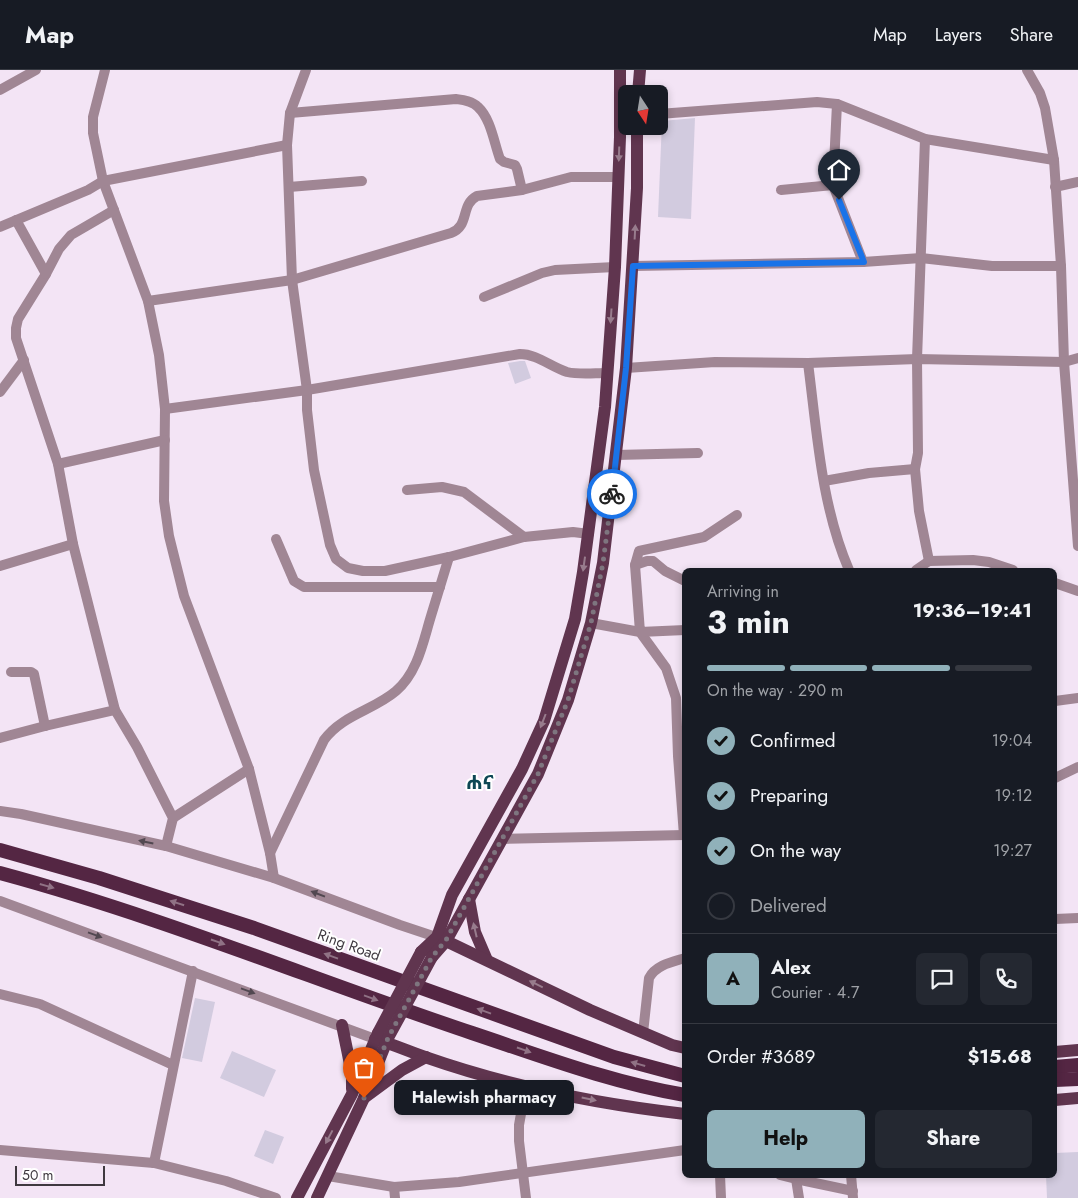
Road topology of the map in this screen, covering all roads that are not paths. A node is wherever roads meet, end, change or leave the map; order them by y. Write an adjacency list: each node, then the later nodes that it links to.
1 (36, 70): 8 (street)
2 (105, 70): 17 (street)
3 (306, 70): 10 (street)
4 (620, 70): 16 (main road, one-way to 16)
5 (640, 70): 7 (main road)
6 (1027, 70): 15 (street)
7 (639, 85)
8 (0, 90)
9 (837, 104): 11 (street); 13 (street); 20 (street)
10 (290, 113): 14 (street); 23 (street)
11 (668, 113)
12 (637, 135): 30 (main road, one-way to 12)
13 (925, 139): 15 (street); 28 (street)
14 (287, 145): 17 (street); 21 (street)
15 (1054, 160): 22 (street)
16 (618, 177): 23 (street); 32 (main road)
17 (103, 181): 25 (street); 26 (street)
18 (362, 181): 21 (street)
19 (1078, 182): 22 (street)
20 (833, 185): 24 (street); 29 (street)
21 (288, 187): 34 (street)
22 (1056, 187): 31 (street)
23 (522, 190): 34 (street)
24 (781, 190)
25 (114, 210): 33 (street); 36 (street)
26 (16, 220): 27 (street); 33 (street)
27 (0, 227)
28 (921, 258): 29 (street); 31 (street); 38 (street)
29 (864, 262): 30 (street)
30 (633, 266): 42 (main road)
31 (1061, 266): 40 (street)
32 (615, 267): 35 (street); 43 (main road, one-way to 43)
33 (46, 274): 39 (street)
34 (292, 280): 36 (street); 44 (street)
35 (484, 297)
36 (148, 301): 46 (street)
37 (1078, 358): 40 (street)
38 (917, 359): 40 (street); 41 (street); 51 (street)
39 (24, 360): 45 (street); 50 (street)
40 (1064, 362): 61 (street)
41 (808, 363): 42 (street); 52 (street)
42 (626, 368): 49 (main road)
43 (607, 373): 44 (street); 54 (main road)
44 (307, 390): 46 (street); 62 (street)
45 (0, 392)
46 (166, 410): 47 (street)
47 (165, 440): 50 (street); 83 (street)
48 (698, 453): 49 (street)
49 (616, 455): 55 (main road)
50 (58, 464): 60 (street)
51 (915, 469): 52 (street); 63 (street)
52 (824, 481): 66 (street)
53 (407, 490): 58 (street)
54 (593, 498): 55 (main road); 57 (main road)
55 (611, 499): 73 (main road)
56 (736, 515): 64 (street)
57 (589, 534): 58 (street); 99 (main road, one-way to 99)
58 (524, 537): 62 (street)
59 (276, 540): 71 (street)
60 (73, 544): 65 (street); 79 (street)
61 (1078, 546)
62 (449, 557): 71 (street)
63 (928, 561): 67 (street); 68 (street)
64 (635, 565): 69 (street); 75 (street)
65 (0, 566)
66 (847, 568)
67 (919, 568)
68 (1007, 568)
69 (682, 580)
70 (1057, 585): 72 (street)
71 (440, 587): 92 (street)
72 (1078, 591)
73 (591, 623): 75 (street); 89 (main road)
74 (682, 630): 75 (street)
75 (640, 632): 85 (street)
76 (11, 672): 80 (street)
77 (1078, 698): 78 (street)
78 (1057, 701)
79 (116, 710): 80 (street); 87 (street)
80 (46, 726): 81 (street)
81 (0, 738)
82 (1078, 767): 84 (street)
83 (249, 769): 87 (street); 92 (street)
84 (1057, 777)
85 (682, 809)
86 (0, 811): 90 (street, one-way to 86)
87 (173, 818): 90 (street)
88 (682, 835): 89 (street)
89 (502, 839): 95 (main road)
90 (166, 846): 94 (street)
91 (0, 850): 114 (highway, Ring Road, one-way to 91)
92 (270, 853): 94 (street)
93 (0, 873): 119 (highway, one-way to 119)
94 (274, 878): 99 (street, one-way to 94)
95 (470, 899): 99 (main road); 101 (main road, one-way to 95)
96 (0, 901): 102 (street, one-way to 102)
97 (1078, 918): 98 (street)
98 (1057, 919)
99 (442, 938): 101 (main road); 106 (main road, bridge)
100 (682, 959): 105 (street)
101 (487, 960): 105 (main road, one-way to 101)
102 (193, 971): 104 (street, one-way to 104); 111 (street)
103 (0, 994): 111 (street)
104 (342, 1026): 106 (street); 118 (main road)
105 (643, 1033): 107 (main road)
106 (382, 1038): 110 (main road); 118 (main road); 120 (main road)
107 (682, 1047)
108 (1078, 1050): 109 (main road)
109 (1057, 1052)
110 (426, 1057): 117 (main road); 120 (main road)
111 (173, 1065): 126 (street)
112 (1078, 1065): 113 (highway)
113 (1057, 1067)
114 (682, 1075)
115 (1078, 1079): 116 (highway)
116 (1057, 1080)
117 (525, 1086): 123 (main road, one-way to 123); 127 (street)
118 (352, 1094): 136 (main road, one-way to 136)
119 (682, 1094)
120 (364, 1098): 128 (main road)
121 (1078, 1098): 122 (main road)
122 (1057, 1100)
123 (682, 1114)
124 (0, 1150): 126 (street)
125 (682, 1150): 127 (street)
126 (154, 1163): 135 (street)
127 (524, 1174): 133 (street); 139 (street)
128 (328, 1176): 133 (street); 137 (main road)
129 (720, 1178): 140 (street)
130 (792, 1178): 132 (street)
131 (851, 1178): 134 (street)
132 (796, 1179): 134 (street); 141 (street)
133 (394, 1187): 138 (street)
134 (853, 1194)
135 (276, 1198)
136 (297, 1198)
137 (317, 1198)
138 (395, 1198)
139 (526, 1198)
140 (721, 1198)
141 (799, 1198)

